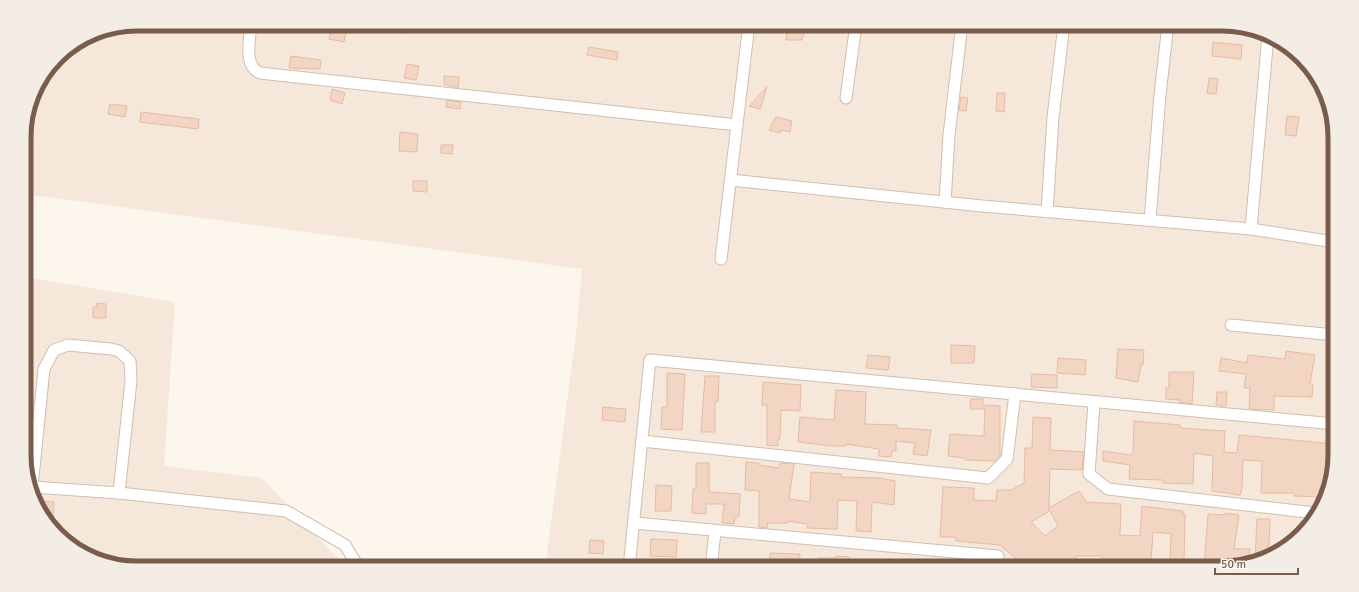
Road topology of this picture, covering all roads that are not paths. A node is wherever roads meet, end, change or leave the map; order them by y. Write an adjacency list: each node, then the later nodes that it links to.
1 (251, 31): 9 (street)
2 (748, 31): 9 (street)
3 (855, 31): 8 (street)
4 (961, 31): 11 (street)
5 (1063, 31): 12 (street)
6 (1167, 31): 13 (street)
7 (1267, 41): 14 (street)
8 (846, 98)
9 (737, 125): 10 (street)
10 (730, 180): 11 (street); 16 (street)
11 (945, 202): 12 (street)
12 (1047, 212): 13 (street)
13 (1150, 220): 14 (street)
14 (1251, 229): 15 (street)
15 (1328, 241)
16 (721, 259)
17 (1231, 325): 18 (street)
18 (1328, 335)
19 (1015, 394): 20 (street); 22 (street); 22 (street)
20 (1094, 402): 21 (street); 26 (street)
21 (1328, 423)
22 (642, 442): 27 (street)
23 (33, 475): 25 (street)
24 (37, 487): 25 (street)
25 (119, 493): 29 (street)
26 (1311, 513)
27 (635, 523): 28 (street); 30 (street)
28 (714, 532): 31 (street); 32 (street)
29 (355, 561)
30 (630, 561)
31 (712, 561)
32 (997, 561)

